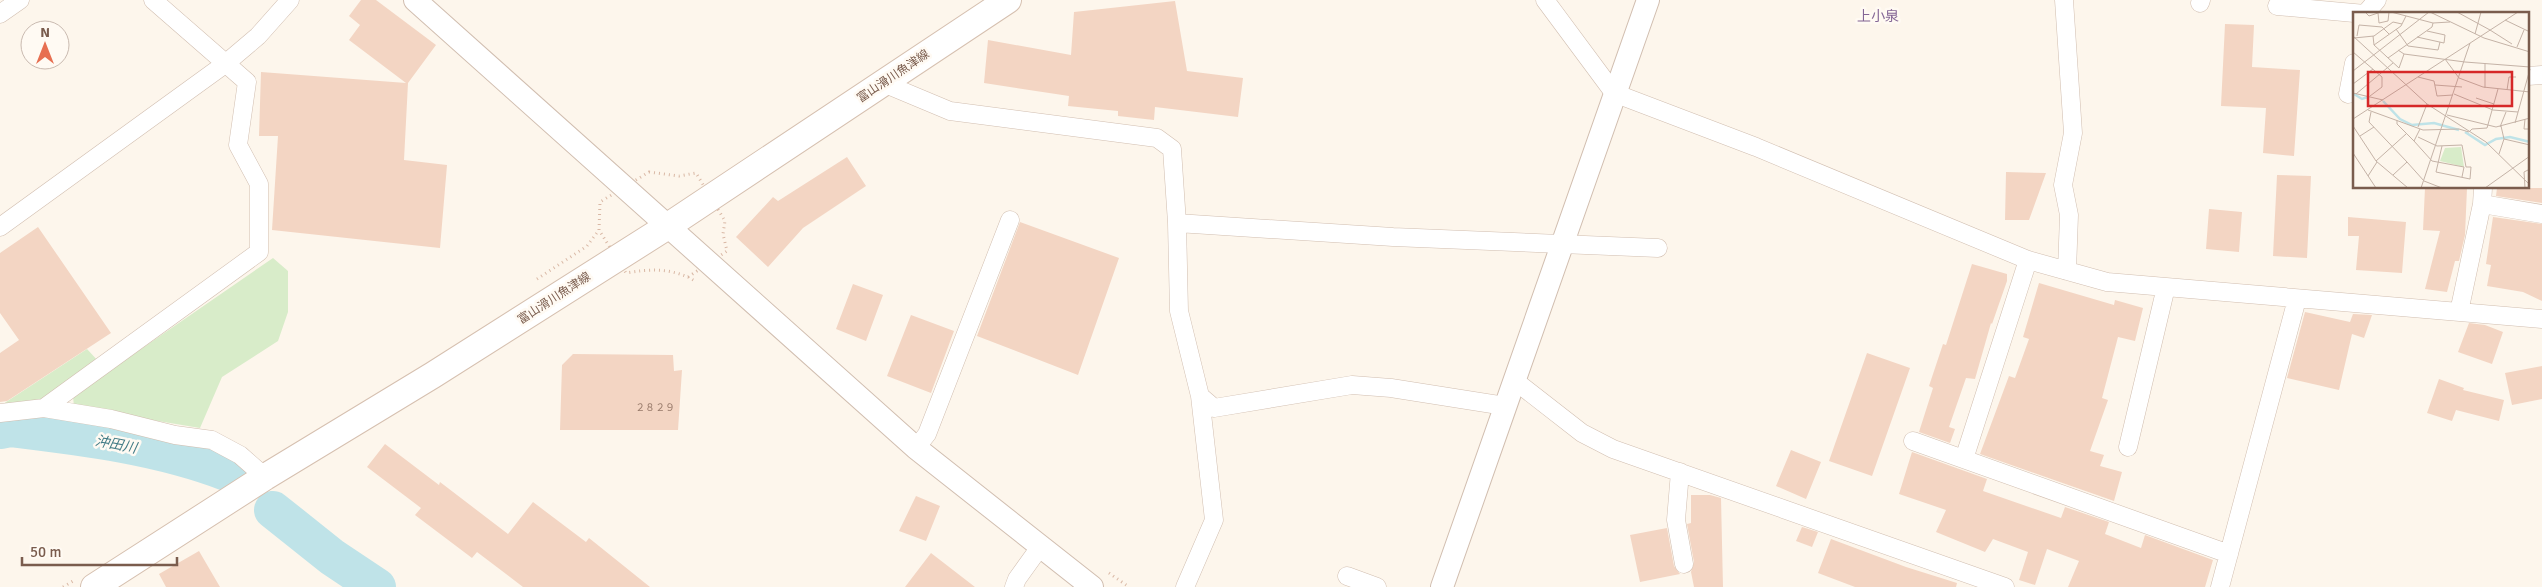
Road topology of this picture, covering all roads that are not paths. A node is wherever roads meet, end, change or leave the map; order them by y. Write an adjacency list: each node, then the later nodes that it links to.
1 (20, 0): 13 (street)
2 (153, 0): 14 (street)
3 (290, 0): 14 (street)
4 (415, 0): 23 (street)
5 (1008, 0): 16 (main road, 富山滑川魚津線)
6 (1545, 0): 17 (street)
7 (1648, 0): 17 (street)
8 (2064, 0): 28 (street)
9 (2377, 0): 11 (street)
10 (2277, 6): 12 (street)
11 (2367, 12)
12 (2353, 13)
13 (0, 14)
14 (225, 64): 24 (street); 36 (street)
15 (2353, 68): 18 (street)
16 (883, 83): 22 (street); 23 (main road, 富山滑川魚津線)
17 (1614, 94): 25 (street); 27 (street)
18 (2348, 94)
19 (2483, 196): 20 (street); 31 (street)
20 (2542, 214)
21 (1010, 220): 40 (street)
22 (1177, 223): 25 (street); 34 (street)
23 (668, 226): 40 (street); 43 (main road, 富山滑川魚津線)
24 (0, 227)
25 (1561, 245): 26 (street); 33 (street)
26 (1658, 248)
27 (2028, 260): 28 (street); 41 (street)
28 (2067, 271): 29 (street)
29 (2166, 287): 30 (street); 39 (street)
30 (2296, 299): 31 (street); 45 (street)
31 (2459, 312): 32 (street)
32 (2542, 319)
33 (1514, 380): 35 (street); 42 (street)
34 (1200, 396): 35 (street); 51 (street)
35 (1505, 406): 53 (street)
36 (44, 408): 37 (street); 43 (street)
37 (0, 413)
38 (1913, 441): 41 (street)
39 (2128, 447)
40 (916, 448): 44 (street)
41 (1964, 459): 45 (street)
42 (1680, 472): 46 (street); 54 (street)
43 (265, 476): 48 (main road, 富山滑川魚津線)
44 (1040, 547): 49 (street); 50 (street)
45 (2229, 554): 55 (street)
46 (1684, 564)
47 (1347, 576): 52 (street)
48 (94, 587)
49 (1014, 587)
50 (1092, 587)
51 (1185, 587)
52 (1377, 587)
53 (1442, 587)
54 (2005, 587)
55 (2220, 587)

